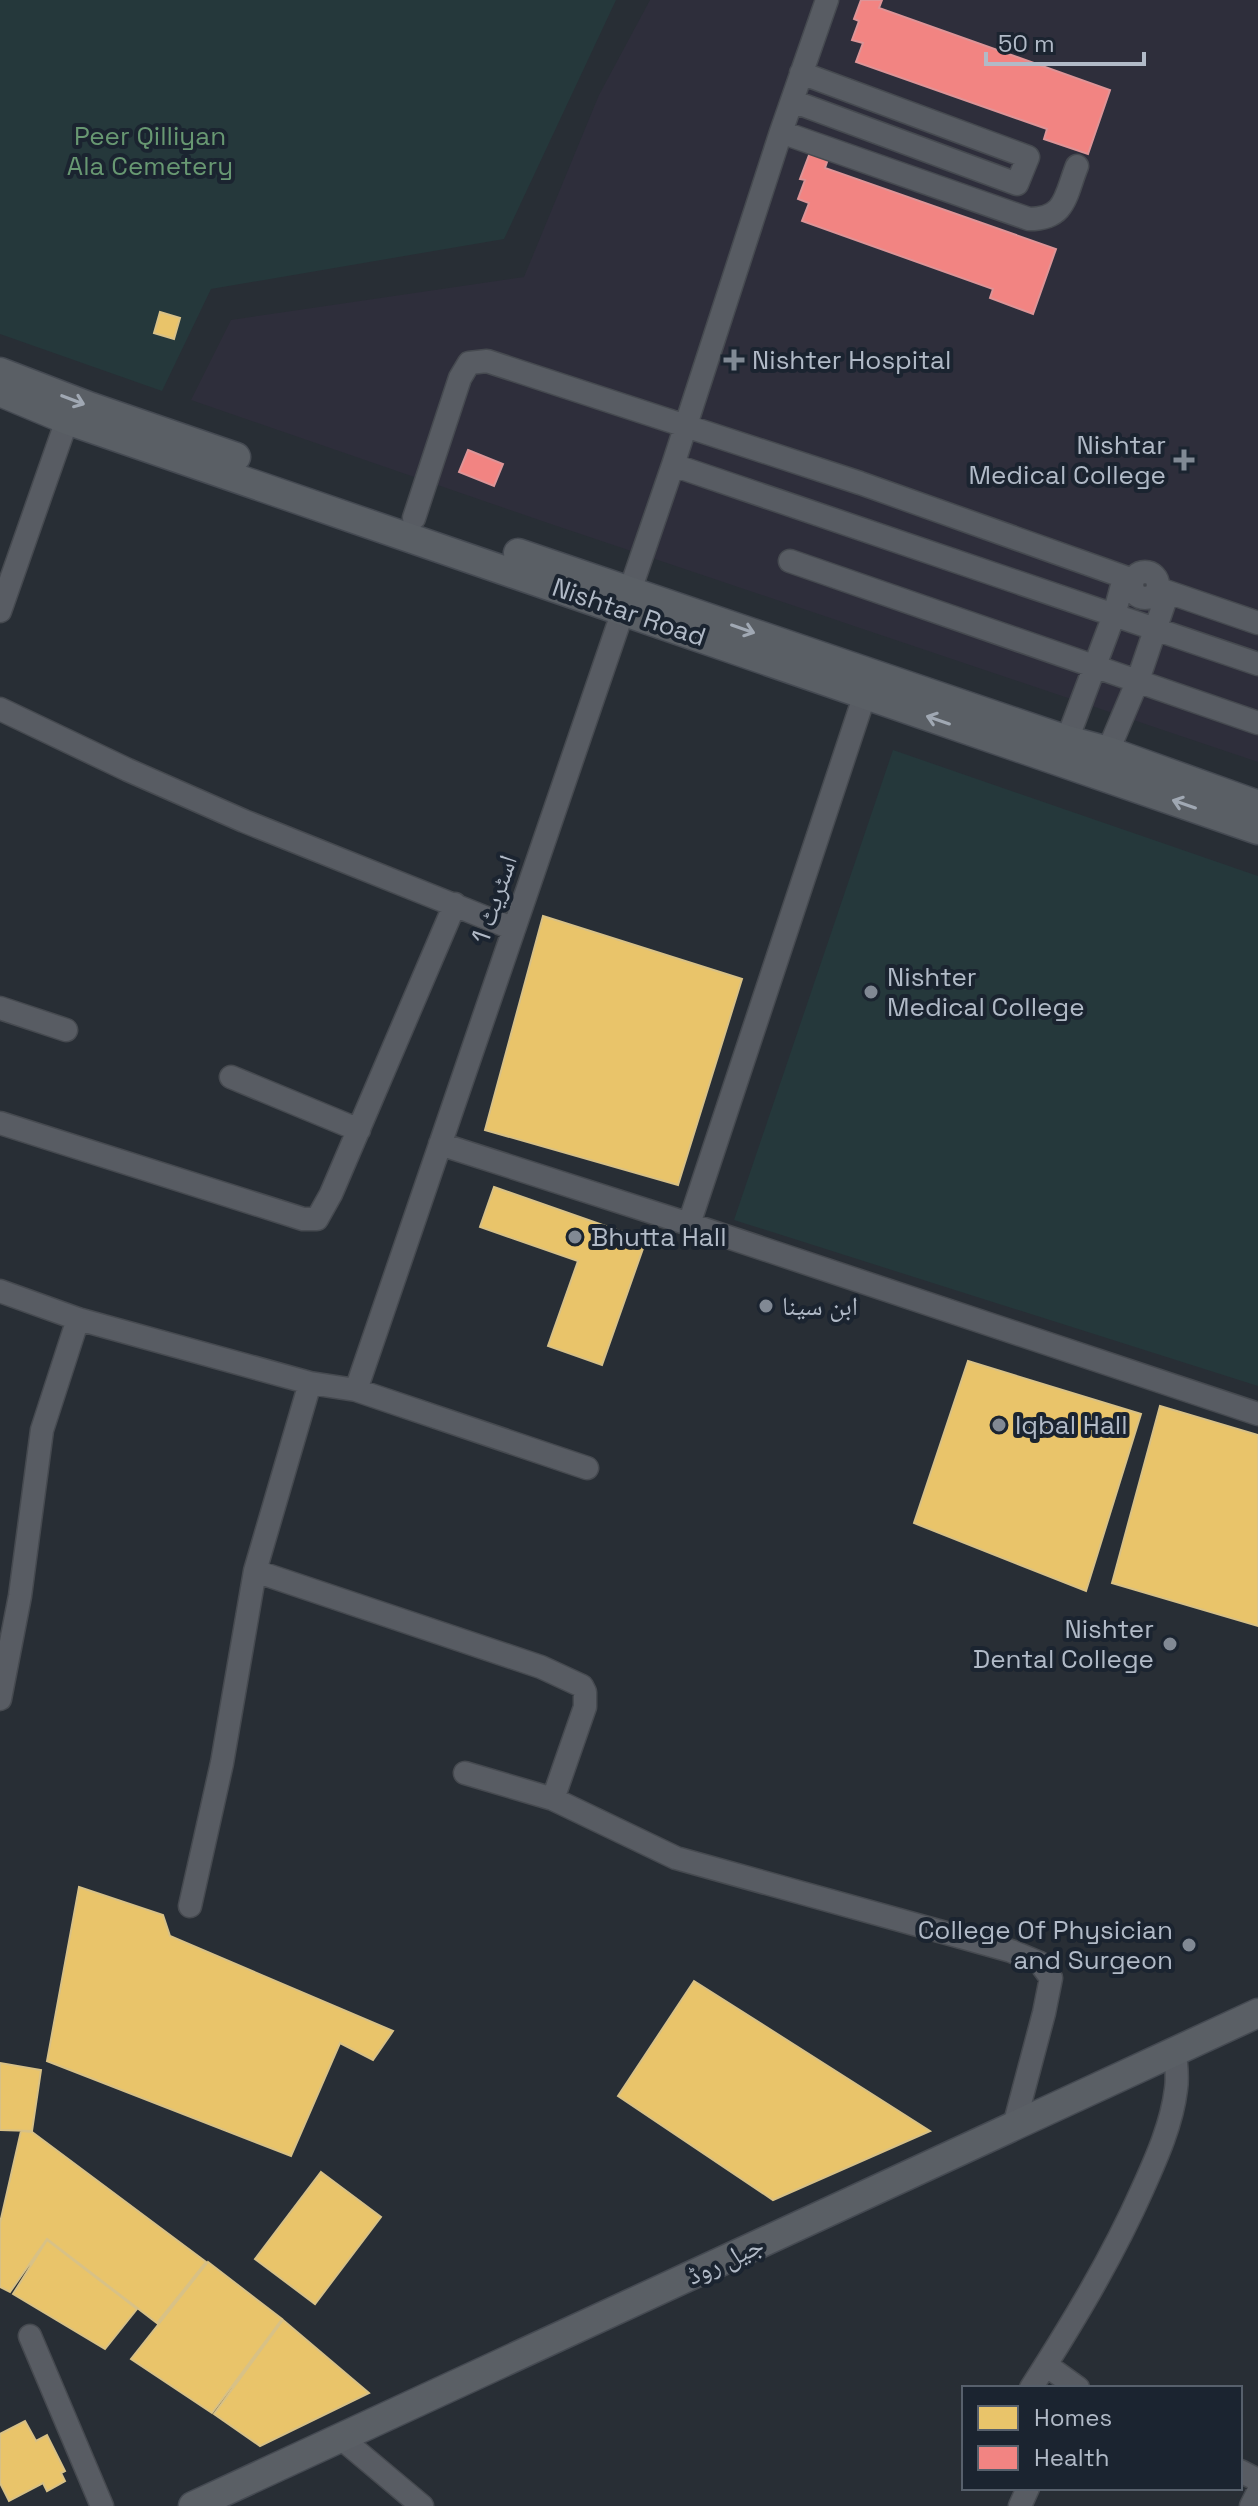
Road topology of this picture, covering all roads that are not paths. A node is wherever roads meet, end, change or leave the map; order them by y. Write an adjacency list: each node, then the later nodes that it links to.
1 (827, 0): 2 (street, اسٹریٹ 1)
2 (801, 73): 3 (street, اسٹریٹ 1); 3 (street)
3 (792, 101): 4 (street, اسٹریٹ 1)
4 (781, 132): 5 (street); 9 (street, اسٹریٹ 1)
5 (1077, 166)
6 (0, 372): 11 (main road, Nishtar Road, one-way to 11)
7 (0, 392): 8 (main road, Nishtar Road)
8 (67, 420): 15 (main road, Nishtar Road); 16 (street)
9 (686, 425): 10 (street, اسٹریٹ 1); 11 (street); 13 (street)
10 (673, 465): 15 (street, اسٹریٹ 1); 17 (street)
11 (414, 518): 15 (main road, Nishtar Road)
12 (790, 561): 21 (street)
13 (1128, 579): 14 (street); 17 (street)
14 (1163, 590): 18 (street); 19 (street)
15 (625, 599): 23 (main road, Nishtar Road); 31 (street, اسٹریٹ 1)
16 (0, 611)
17 (1114, 615): 19 (street); 21 (street)
18 (1258, 623)
19 (1155, 628): 20 (street); 22 (street)
20 (1258, 664)
21 (1095, 666): 22 (street); 26 (street)
22 (1138, 680): 25 (street); 27 (street)
23 (868, 684): 26 (main road, Nishtar Road); 27 (main road, Nishtar Road, one-way to 23); 38 (street)
24 (0, 709): 30 (street)
25 (1258, 723)
26 (1067, 740): 27 (main road, Nishtar Road)
27 (1105, 764): 28 (main road, Nishtar Road); 29 (main road, Nishtar Road, one-way to 27)
28 (1258, 805)
29 (1258, 830)
30 (455, 904): 31 (street); 36 (street)
31 (514, 929): 37 (street, اسٹریٹ 1)
32 (0, 1008): 33 (street)
33 (66, 1030)
34 (231, 1077): 36 (street)
35 (0, 1123): 36 (street)
36 (359, 1130)
37 (440, 1144): 38 (street); 42 (street, اسٹریٹ 1)
38 (689, 1224): 43 (street)
39 (0, 1291): 40 (street)
40 (78, 1319): 41 (street); 46 (street)
41 (310, 1383): 42 (street); 45 (street)
42 (356, 1390): 44 (street)
43 (1258, 1414)
44 (587, 1468)
45 (255, 1571): 49 (street); 50 (street)
46 (10, 1593): 47 (street)
47 (0, 1699)
48 (465, 1773): 49 (street)
49 (553, 1799): 53 (street)
50 (190, 1906)
51 (1258, 2013): 52 (main road, جیل روڈ)
52 (1175, 2052): 53 (main road, جیل روڈ); 55 (street)
53 (1014, 2126): 58 (main road, جیل روڈ)
54 (30, 2336): 60 (street)
55 (1046, 2365): 56 (street); 57 (street)
56 (1032, 2386)
57 (1075, 2386)
58 (341, 2438): 61 (main road, جیل روڈ); 62 (street)
59 (1258, 2492): 63 (street)
60 (102, 2506)
61 (193, 2506)
62 (422, 2506)
63 (1251, 2506)

